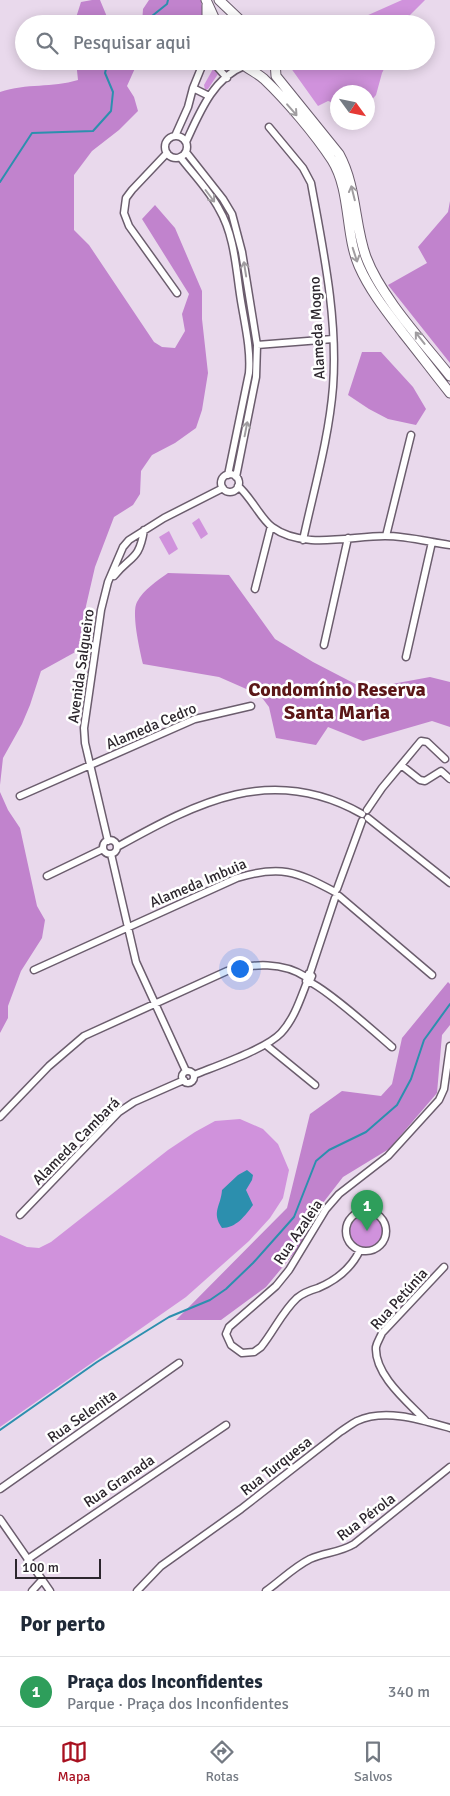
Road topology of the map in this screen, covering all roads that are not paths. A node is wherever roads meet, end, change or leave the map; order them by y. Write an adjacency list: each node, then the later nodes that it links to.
1 (219, 0): 5 (main road)
2 (206, 1): 3 (main road); 4 (main road)
3 (207, 15)
4 (213, 15)
5 (233, 15)
6 (200, 70): 14 (street)
7 (220, 70): 13 (street)
8 (237, 70): 13 (street)
9 (252, 70): 12 (main road)
10 (269, 70): 12 (main road)
11 (275, 70): 29 (main road, one-way to 11)
12 (258, 74): 30 (main road, one-way to 30)
13 (227, 78): 15 (street)
14 (193, 88): 15 (street); 16 (street)
15 (209, 96): 17 (street)
16 (188, 107): 17 (street); 19 (street)
17 (200, 113): 20 (street)
18 (269, 127): 26 (street, Alameda Mogno)
19 (175, 136): 20 (street); 22 (street)
20 (186, 142): 21 (street)
21 (186, 152): 23 (street); 27 (street, one-way to 21)
22 (167, 153): 23 (street); 24 (street)
23 (180, 157): 25 (street, one-way to 25)
24 (177, 293)
25 (246, 329): 27 (street); 28 (street)
26 (333, 339): 27 (street); 41 (street, Alameda Mogno)
27 (257, 345): 28 (street); 33 (street, one-way to 27)
28 (250, 362): 32 (street)
29 (450, 376)
30 (450, 392)
31 (412, 435): 38 (street)
32 (228, 475): 33 (street); 35 (street)
33 (236, 477): 34 (street)
34 (238, 486): 35 (street); 36 (street)
35 (223, 488): 37 (street, Avenida Salgueiro)
36 (271, 526): 41 (street); 48 (street)
37 (144, 530): 39 (street, Avenida Salgueiro); 43 (street)
38 (386, 536): 40 (street); 42 (street)
39 (134, 538): 43 (street); 45 (street, Avenida Salgueiro)
40 (348, 538): 41 (street); 49 (street)
41 (303, 540)
42 (432, 542): 44 (street); 50 (street)
43 (142, 544): 46 (street)
44 (450, 545)
45 (119, 557): 46 (street); 47 (street, Avenida Salgueiro)
46 (128, 562): 47 (street)
47 (108, 582): 54 (street, Avenida Salgueiro)
48 (255, 589)
49 (324, 646)
50 (406, 657)
51 (251, 706): 54 (street, Alameda Cedro)
52 (445, 759): 53 (street)
53 (401, 764): 55 (street); 57 (street)
54 (92, 765): 56 (street, Alameda Cedro); 58 (street, Avenida Salgueiro)
55 (450, 779)
56 (20, 796)
57 (365, 816): 59 (street); 63 (street); 64 (street)
58 (108, 841): 59 (street); 60 (street)
59 (117, 846): 61 (street)
60 (103, 849): 61 (street); 62 (street)
61 (111, 854): 65 (street)
62 (47, 876)
63 (450, 883)
64 (337, 894): 65 (street, Alameda Imbuia); 67 (street, Alameda Imbuia); 68 (street)
65 (128, 928): 66 (street, Alameda Imbuia); 69 (street)
66 (34, 970)
67 (432, 975)
68 (309, 978): 69 (street); 70 (street); 71 (street)
69 (155, 1005): 73 (street); 77 (street)
70 (266, 1045): 74 (street); 76 (street)
71 (392, 1046)
72 (450, 1046): 79 (street, Rua Azaleia)
73 (186, 1071): 74 (street); 75 (street)
74 (194, 1075): 75 (street)
75 (184, 1080): 78 (street, Alameda Cambará)
76 (315, 1085)
77 (0, 1117)
78 (20, 1215)
79 (360, 1250): 79 (street)
80 (444, 1267): 82 (street, Rua Petúnia)
81 (179, 1363): 86 (street, Rua Selenita)
82 (426, 1421): 84 (street, Rua Turquesa); 92 (street, Rua Turquesa)
83 (226, 1426): 88 (street, Rua Granada)
84 (450, 1428)
85 (450, 1467): 93 (street, Rua Pérola)
86 (0, 1489)
87 (0, 1520): 88 (street)
88 (28, 1559): 89 (street)
89 (42, 1580): 90 (street); 91 (street)
90 (32, 1591)
91 (50, 1591)
92 (137, 1591)
93 (266, 1591)

